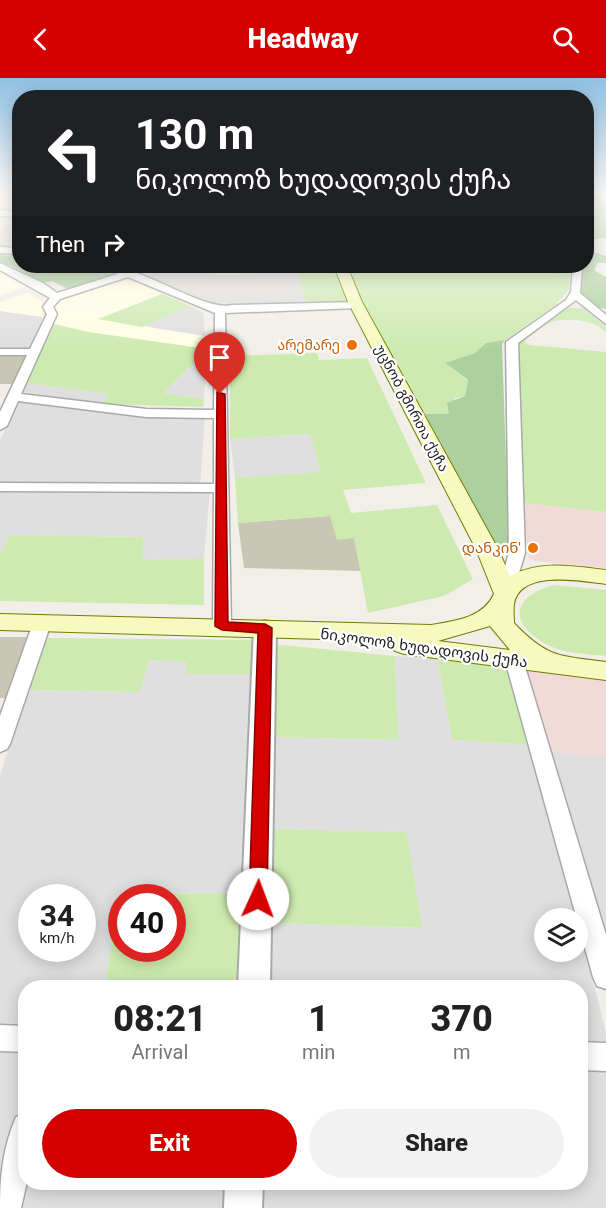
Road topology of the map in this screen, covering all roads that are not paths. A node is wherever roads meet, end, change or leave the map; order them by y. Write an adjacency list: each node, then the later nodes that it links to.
1 (16, 273): 7 (street)
2 (126, 273): 5 (street)
3 (343, 273): 8 (main road, უცნობ გმირთა ქუჩა)
4 (576, 273): 6 (street)
5 (129, 274): 7 (street); 11 (street)
6 (575, 294): 9 (street); 10 (street)
7 (55, 297): 14 (street)
8 (357, 305): 11 (street); 20 (main road, უცნობ გმირთა ქუჩა)
9 (565, 306): 10 (street); 21 (street)
10 (589, 307): 12 (street)
11 (220, 311): 16 (street)
12 (606, 321)
13 (0, 352): 14 (street)
14 (35, 352): 15 (street)
15 (14, 397): 16 (street); 17 (street)
16 (220, 414): 19 (street)
17 (0, 426)
18 (0, 487): 19 (street)
19 (221, 488): 27 (street)
20 (487, 549): 21 (main road); 24 (main road, უცნობ გმირთა ქუჩა)
21 (516, 563): 22 (main road); 24 (street)
22 (540, 572): 23 (main road); 24 (main road, ნიკოლოზ ხუდადოვის ქუჩა)
23 (606, 577)
24 (503, 600): 30 (main road, ნიკოლოზ ხუდადოვის ქუჩა); 33 (main road, ნიკოლოზ ხუდადოვის ქუჩა)
25 (0, 622): 26 (main road, ნიკოლოზ ხუდადოვის ქუჩა)
26 (42, 623): 27 (main road, ნიკოლოზ ხუდადოვის ქუჩა); 35 (street)
27 (222, 626): 28 (main road, ნიკოლოზ ხუდადოვის ქუჩა)
28 (265, 628): 29 (main road, ნიკოლოზ ხუდადოვის ქუჩა); 37 (street)
29 (292, 629): 30 (main road, ნიკოლოზ ხუდადოვის ქუჩა); 31 (main road, ნიკოლოზ ხუდადოვის ქუჩა)
30 (431, 633): 31 (main road)
31 (479, 656): 32 (main road, ნიკოლოზ ხუდადოვის ქუჩა)
32 (514, 660): 33 (main road, ნიკოლოზ ხუდადოვის ქუჩა); 36 (street)
33 (557, 665): 34 (main road, ნიკოლოზ ხუდადოვის ქუჩა)
34 (606, 671)
35 (0, 744)
36 (606, 977)
37 (254, 980)
38 (0, 1038): 39 (street)
39 (18, 1039)
40 (588, 1056): 41 (street)
41 (606, 1057)
42 (18, 1159): 44 (street)
43 (244, 1190): 45 (street)
44 (6, 1208)
45 (243, 1208)

